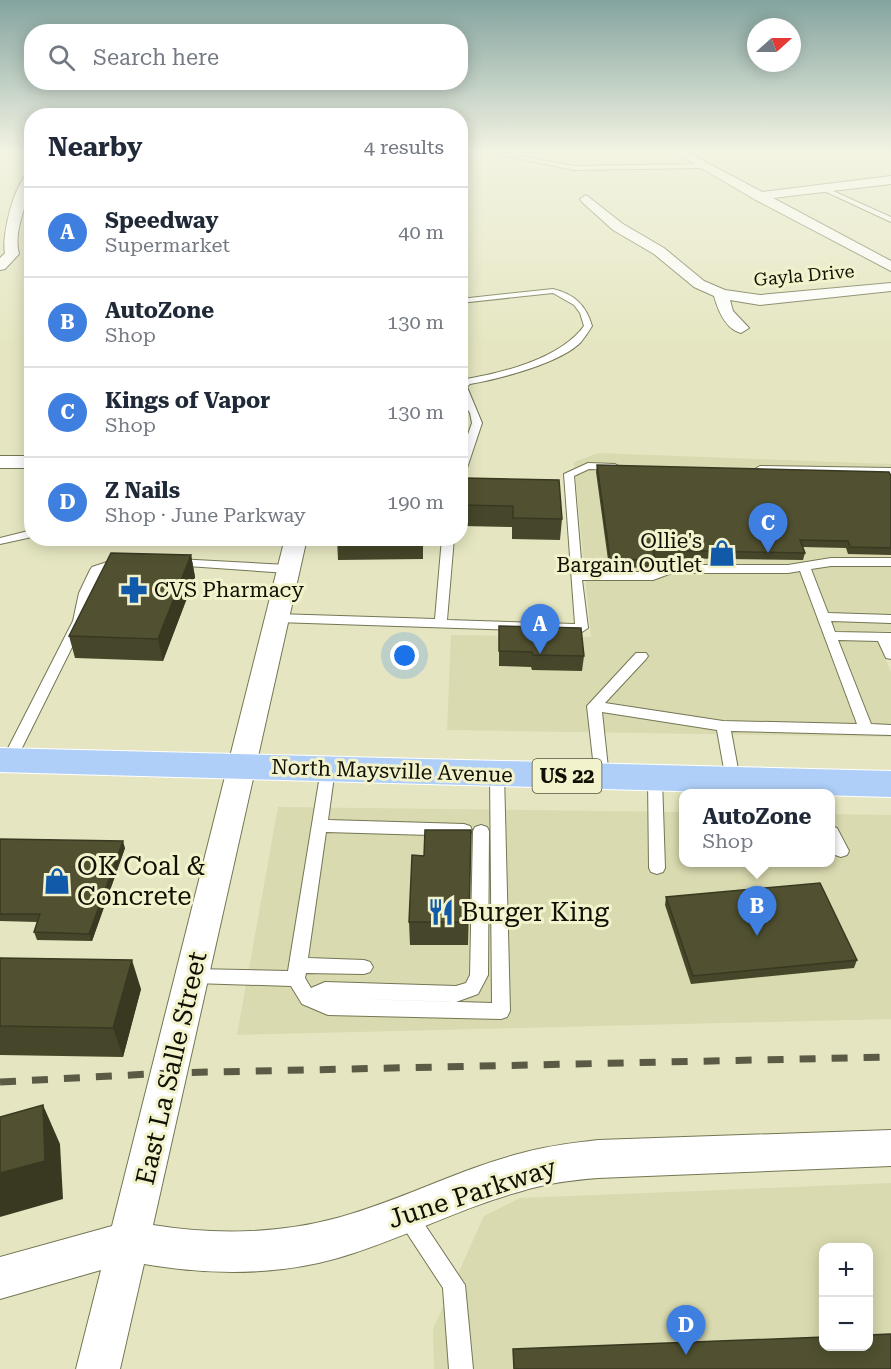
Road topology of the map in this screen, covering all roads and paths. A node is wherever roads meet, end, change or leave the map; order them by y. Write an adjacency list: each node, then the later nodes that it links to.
1 (13, 216): 4 (street)
2 (605, 216): 7 (street, Gayla Drive)
3 (795, 216): 5 (street)
4 (0, 266)
5 (891, 267)
6 (891, 287): 7 (street, Gayla Drive)
7 (721, 294): 9 (street)
8 (468, 300): 10 (lane)
9 (741, 328)
10 (468, 382)
11 (468, 400): 12 (lane)
12 (468, 450)
13 (0, 462): 14 (street)
14 (24, 462)
15 (632, 467): 27 (lane)
16 (750, 469): 17 (lane)
17 (891, 471)
18 (24, 535): 19 (lane)
19 (0, 541)
20 (294, 546): 26 (street, East La Salle Street)
21 (447, 546): 31 (lane)
22 (135, 561): 40 (lane)
23 (158, 562): 26 (lane)
24 (891, 562): 25 (lane)
25 (804, 565): 27 (lane); 28 (lane)
26 (288, 569): 29 (street, East La Salle Street)
27 (576, 576): 31 (lane)
28 (822, 617): 30 (lane); 32 (lane)
29 (277, 618): 31 (lane); 41 (street, East La Salle Street)
30 (891, 619)
31 (441, 622)
32 (833, 636): 33 (lane); 38 (lane)
33 (887, 637): 34 (lane)
34 (891, 655)
35 (640, 656): 36 (lane)
36 (594, 706): 37 (lane); 44 (lane)
37 (723, 726): 38 (lane); 46 (lane)
38 (866, 729): 39 (lane)
39 (891, 730)
40 (5, 760): 41 (main road, North Maysville Avenue / US 22)
41 (242, 766): 42 (main road, North Maysville Avenue / US 22); 56 (street, East La Salle Street)
42 (328, 769): 43 (main road, North Maysville Avenue / US 22); 49 (lane)
43 (497, 774): 44 (main road, North Maysville Avenue / US 22); 50 (lane)
44 (602, 777): 45 (main road, North Maysville Avenue / US 22)
45 (654, 779): 46 (main road, North Maysville Avenue / US 22); 53 (lane)
46 (733, 780): 48 (main road, North Maysville Avenue / US 22)
47 (891, 784): 48 (main road, North Maysville Avenue / US 22)
48 (805, 788)
49 (319, 826): 50 (lane); 55 (lane)
50 (490, 831): 57 (lane); 57 (lane)
51 (835, 839): 52 (lane)
52 (841, 850)
53 (657, 868)
54 (364, 967): 55 (lane)
55 (297, 972): 56 (lane); 57 (lane)
56 (193, 976): 60 (street, East La Salle Street)
57 (308, 999)
58 (891, 1148): 59 (street, June Parkway)
59 (405, 1212): 60 (street, June Parkway); 63 (lane)
60 (130, 1241): 61 (street); 62 (street, East La Salle Street)
61 (0, 1278)
62 (98, 1369)
63 (461, 1369)

